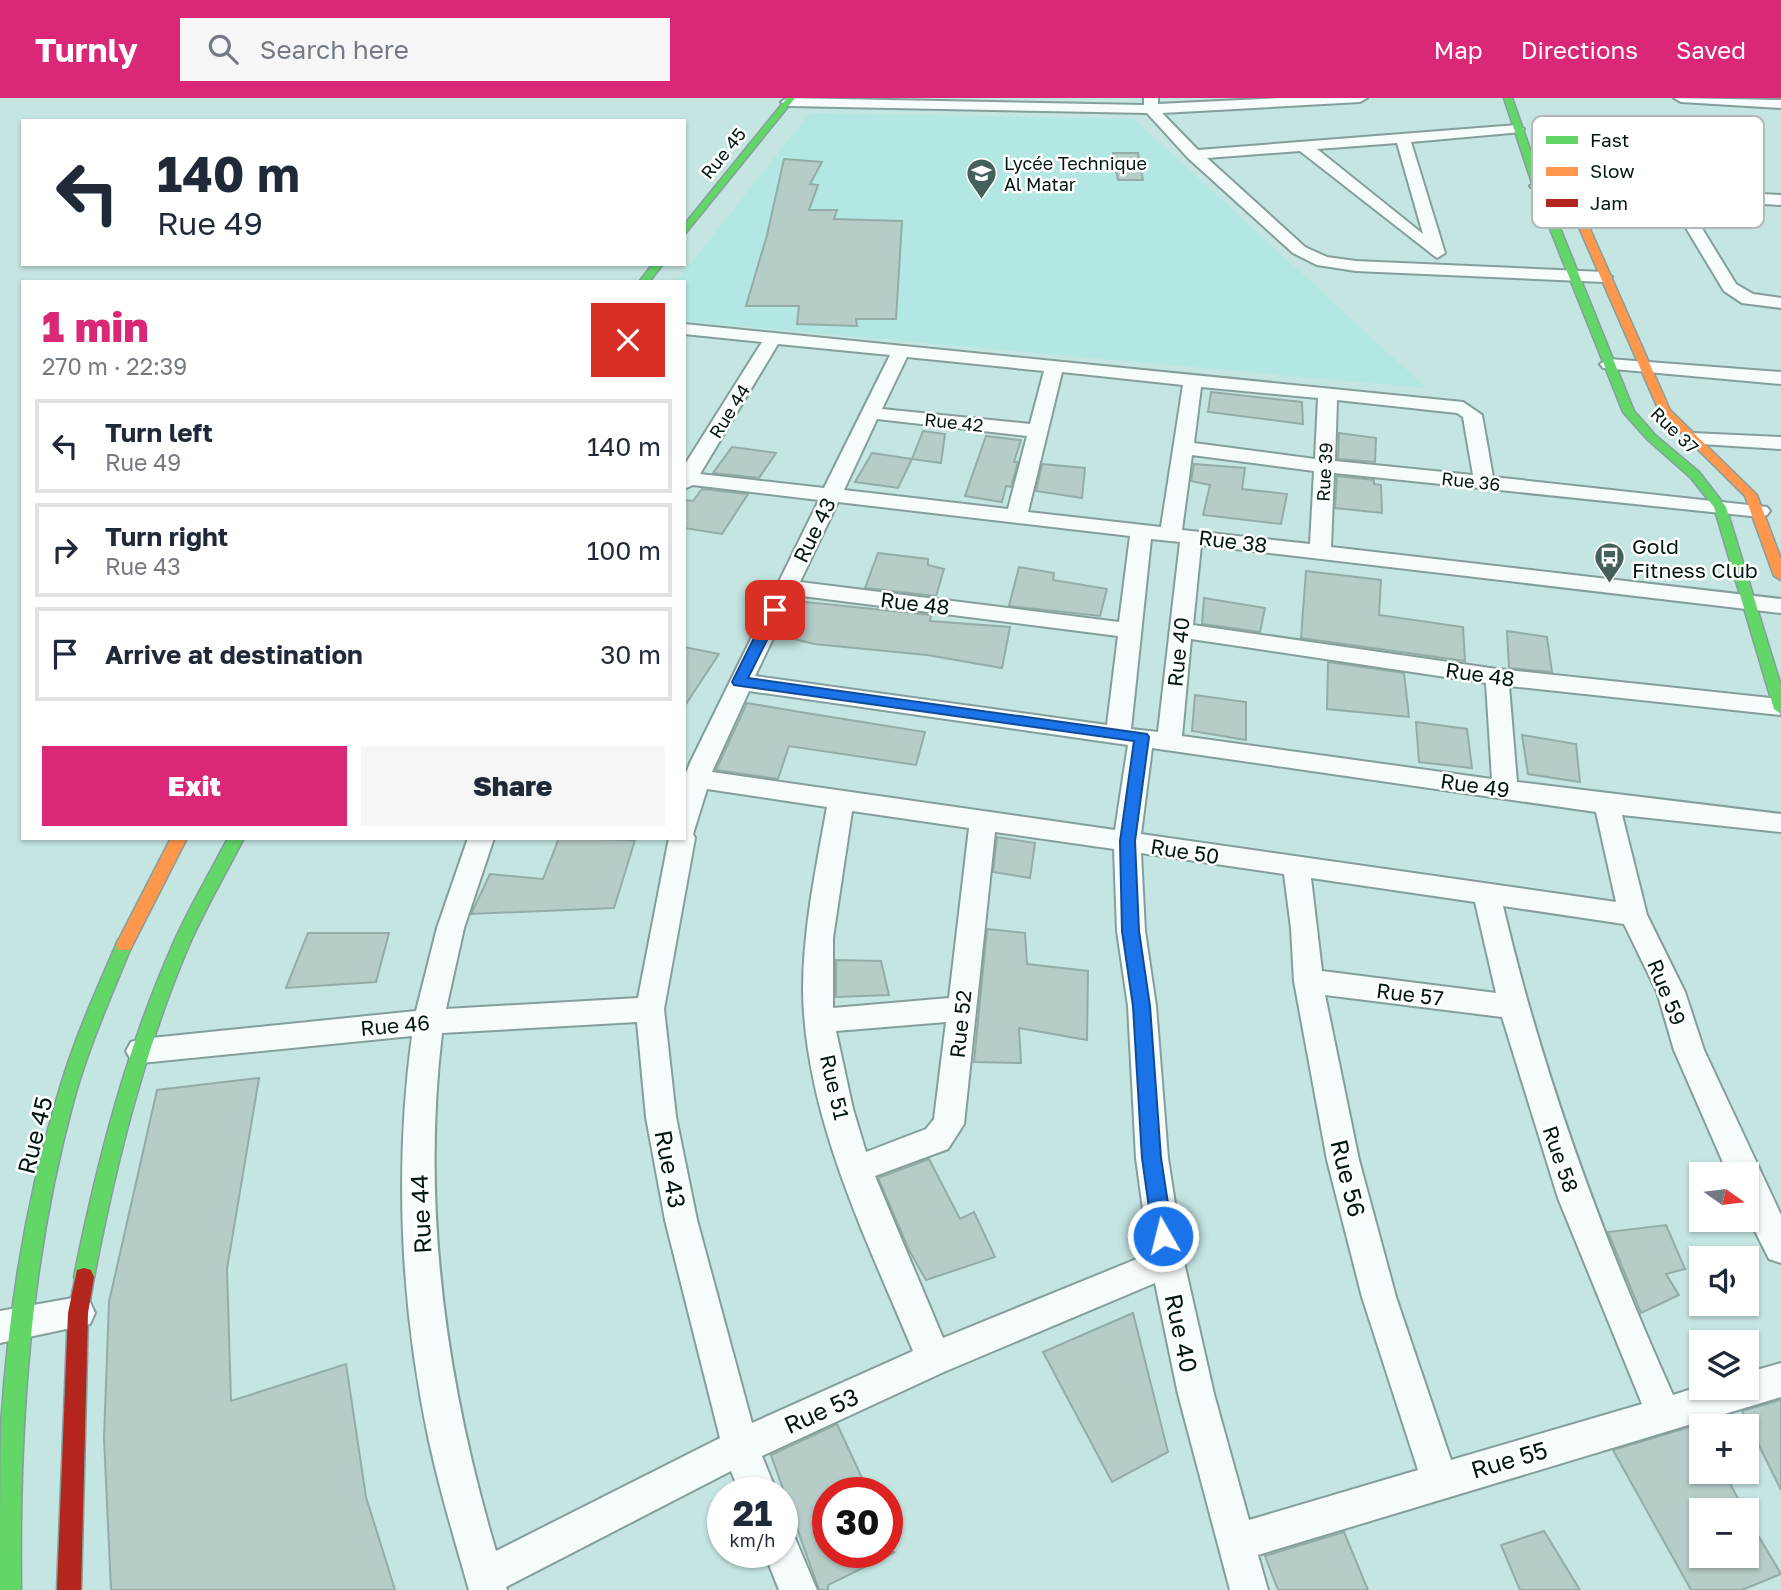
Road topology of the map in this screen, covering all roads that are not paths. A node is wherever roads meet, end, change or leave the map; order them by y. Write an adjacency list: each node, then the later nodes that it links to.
1 (1350, 98): 2 (street); 8 (street)
2 (1360, 98)
3 (1508, 98): 10 (street, Rue 37)
4 (1681, 98): 9 (street)
5 (790, 100): 6 (street); 18 (street, Rue 45)
6 (897, 101): 7 (street)
7 (1048, 104): 8 (street)
8 (1151, 104): 13 (street)
9 (1781, 104)
10 (1517, 129): 11 (street); 14 (street, Rue 37)
11 (1404, 139): 12 (street); 19 (street)
12 (1303, 146): 13 (street); 19 (street)
13 (1193, 155): 21 (street)
14 (1532, 170)
15 (1556, 228): 22 (street, Rue 37)
16 (1583, 228): 23 (street, Rue 37)
17 (1694, 228): 25 (street)
18 (686, 230)
19 (1436, 251): 21 (street)
20 (656, 266): 24 (street)
21 (1450, 272): 22 (street)
22 (1577, 277): 23 (street); 29 (street, Rue 37)
23 (1604, 277): 31 (street, Rue 37)
24 (646, 280)
25 (1781, 303)
26 (686, 329): 27 (street)
27 (773, 338): 28 (street); 41 (street, Rue 44)
28 (901, 349): 30 (street); 35 (street, Rue 43)
29 (1609, 364): 31 (street); 45 (street, Rue 37)
30 (1055, 365): 33 (street); 36 (street)
31 (1645, 367): 32 (street); 37 (street, Rue 37)
32 (1781, 378)
33 (1193, 380): 34 (street); 39 (street, Rue 40)
34 (1328, 393): 40 (street, Rue 39); 43 (street)
35 (870, 413): 36 (street, Rue 42); 44 (street, Rue 43)
36 (1037, 431): 47 (street)
37 (1692, 439): 38 (street); 46 (street, Rue 37)
38 (1781, 443)
39 (1183, 448): 40 (street, Rue 36); 49 (street, Rue 40)
40 (1325, 466): 43 (street, Rue 36); 50 (street, Rue 39)
41 (686, 478)
42 (686, 480): 44 (street, Rue 38)
43 (1484, 482): 45 (street, Rue 36)
44 (831, 496): 47 (street, Rue 38); 52 (street, Rue 43)
45 (1720, 507): 46 (street, Rue 36); 53 (street, Rue 37)
46 (1760, 511): 51 (street, Rue 37)
47 (1016, 517): 48 (street, Rue 38)
48 (1141, 531): 49 (street, Rue 38); 56 (street, Rue 40)
49 (1181, 535): 50 (street, Rue 38); 55 (street, Rue 40)
50 (1320, 551): 53 (street, Rue 38)
51 (1781, 576)
52 (786, 587): 56 (street, Rue 48); 58 (street, Rue 43)
53 (1747, 602): 54 (street, Rue 38); 59 (street, Rue 37)
54 (1781, 606)
55 (1181, 630): 57 (street, Rue 48); 60 (street, Rue 40)
56 (1128, 631): 60 (street, Rue 40)
57 (1497, 677): 59 (street, Rue 48); 62 (street)
58 (740, 682): 60 (street, Rue 49); 61 (street, Rue 43)
59 (1781, 708)
60 (1143, 737): 62 (street, Rue 49); 72 (street, Rue 40)
61 (696, 779): 63 (street, Rue 50); 65 (street, Rue 43)
62 (1505, 789): 64 (street, Rue 49)
63 (841, 800): 66 (street, Rue 50); 80 (street, Rue 51)
64 (1607, 804): 67 (street, Rue 49); 75 (street, Rue 59)
65 (686, 819)
66 (983, 820): 72 (street, Rue 50); 79 (street, Rue 52)
67 (1781, 823)
68 (179, 840): 89 (street, Rue 45)
69 (235, 840): 82 (street)
70 (480, 840): 81 (street, Rue 44)
71 (682, 840): 78 (street, Rue 43)
72 (1128, 841): 73 (street, Rue 50); 87 (street, Rue 40)
73 (1296, 868): 74 (street, Rue 50); 76 (street, Rue 56)
74 (1487, 896): 75 (street, Rue 50); 77 (street, Rue 58)
75 (1633, 915): 83 (street, Rue 59)
76 (1308, 981): 77 (street, Rue 57); 95 (street, Rue 56)
77 (1513, 1007): 92 (street, Rue 58)
78 (650, 1009): 81 (street, Rue 46); 93 (street, Rue 43)
79 (961, 1009): 80 (street); 84 (street, Rue 52)
80 (820, 1021): 84 (street, Rue 51)
81 (429, 1022): 82 (street, Rue 46); 98 (street, Rue 44)
82 (141, 1051): 88 (street)
83 (1739, 1162)
84 (858, 1169): 90 (street, Rue 51)
85 (1759, 1205): 86 (street)
86 (1781, 1248)
87 (1167, 1262): 90 (street, Rue 53); 96 (street, Rue 40)
88 (78, 1313): 89 (street); 100 (street)
89 (10, 1325): 99 (street, Rue 45)
90 (934, 1359): 93 (street, Rue 53)
91 (1781, 1380): 92 (street, Rue 55)
92 (1664, 1414): 95 (street, Rue 55)
93 (740, 1447): 94 (street, Rue 43); 98 (street, Rue 53)
94 (752, 1477)
95 (1439, 1479): 96 (street, Rue 55)
96 (1238, 1542): 102 (street, Rue 40)
97 (789, 1568): 101 (street)
98 (486, 1584)
99 (9, 1590)
100 (69, 1590)
101 (798, 1590)
102 (1249, 1590)

